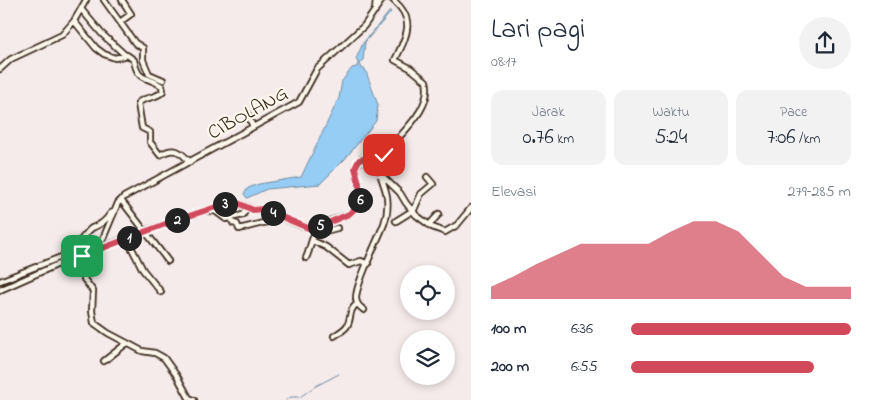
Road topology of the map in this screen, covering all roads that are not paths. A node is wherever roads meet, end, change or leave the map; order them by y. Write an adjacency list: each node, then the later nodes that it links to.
1 (86, 0): 7 (street)
2 (104, 0): 10 (street)
3 (122, 0): 10 (street)
4 (376, 0): 8 (street)
5 (382, 0): 8 (street, CIBOLANG)
6 (393, 0): 17 (street)
7 (81, 9): 9 (street); 11 (street)
8 (375, 12): 15 (street, CIBOLANG)
9 (74, 21): 11 (street); 12 (street)
10 (120, 22): 13 (street)
11 (125, 55): 16 (street)
12 (0, 70)
13 (164, 80)
14 (248, 115): 15 (street)
15 (253, 127): 16 (street, CIBOLANG)
16 (190, 162): 19 (street, CIBOLANG)
17 (379, 172): 24 (street); 30 (street); 40 (street)
18 (427, 177): 24 (street)
19 (121, 200): 23 (street); 32 (street)
20 (247, 207): 22 (street); 26 (street); 27 (street)
21 (471, 208): 29 (street)
22 (204, 210): 27 (street); 32 (street)
23 (114, 212): 36 (street); 36 (street)
24 (412, 212): 28 (street); 29 (street)
25 (439, 214): 29 (street)
26 (278, 216): 27 (street); 30 (street)
27 (231, 217)
28 (396, 221)
29 (429, 225)
30 (320, 226): 33 (street)
31 (337, 228): 33 (street)
32 (146, 231): 34 (street); 39 (street)
33 (314, 234): 35 (street)
34 (127, 240): 37 (street); 43 (street)
35 (313, 241): 38 (street); 40 (street)
36 (70, 254): 41 (street)
37 (82, 256): 42 (street); 47 (street)
38 (306, 258)
39 (168, 261)
40 (368, 264): 44 (street)
41 (0, 281)
42 (0, 290)
43 (161, 292)
44 (357, 304): 45 (street); 46 (street)
45 (364, 310)
46 (334, 336)
47 (127, 344): 48 (street); 49 (street)
48 (104, 361)
49 (194, 400)

